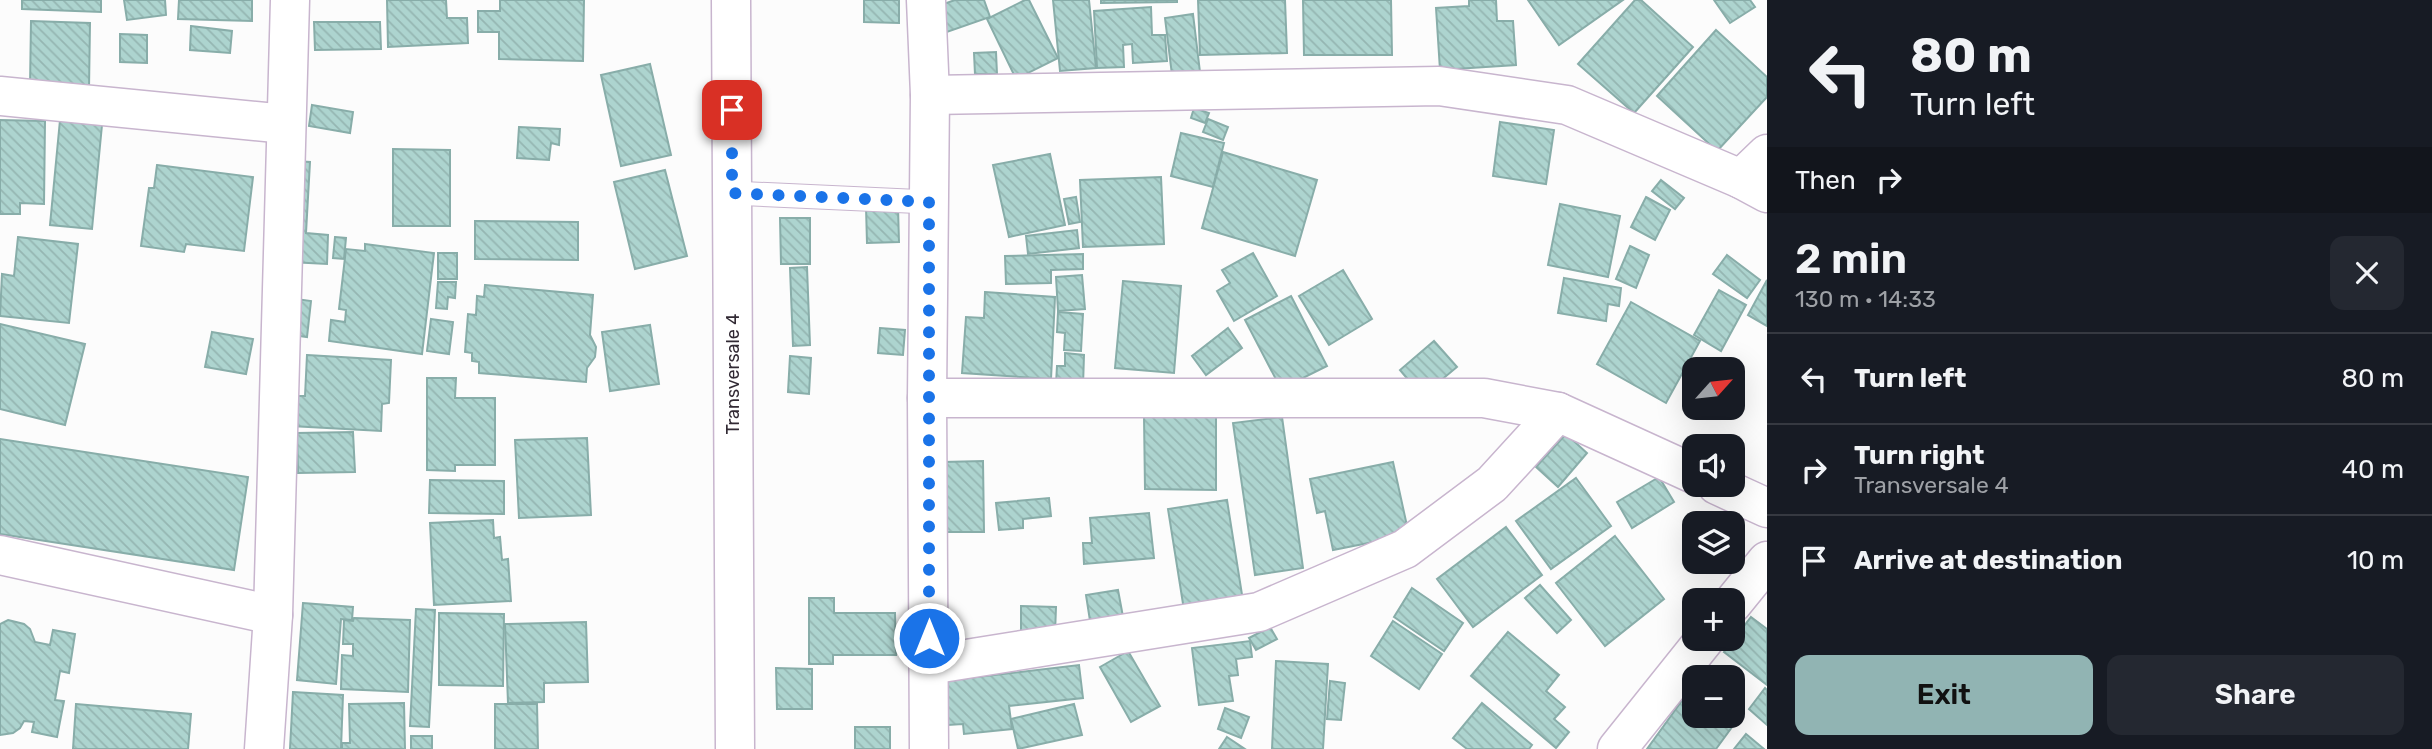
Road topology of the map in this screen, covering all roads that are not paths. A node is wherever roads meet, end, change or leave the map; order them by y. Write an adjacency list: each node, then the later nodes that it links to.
1 (290, 0): 6 (street)
2 (732, 0): 8 (street, Transversale 4)
3 (926, 0): 4 (street)
4 (930, 95): 7 (street); 9 (street)
5 (0, 96): 6 (street)
6 (286, 124): 18 (street)
7 (1758, 176)
8 (732, 193): 9 (lane); 22 (street, Transversale 4)
9 (929, 202): 10 (street)
10 (927, 398): 11 (street); 20 (street)
11 (1558, 412): 12 (street); 20 (street)
12 (1682, 469)
13 (1743, 497): 14 (street)
14 (1767, 508)
15 (0, 555): 18 (street)
16 (1767, 561): 17 (street)
17 (1745, 588)
18 (273, 615): 21 (street)
19 (1695, 651): 24 (street)
20 (929, 664): 23 (street)
21 (264, 749)
22 (734, 749)
23 (929, 749)
24 (1616, 749)

